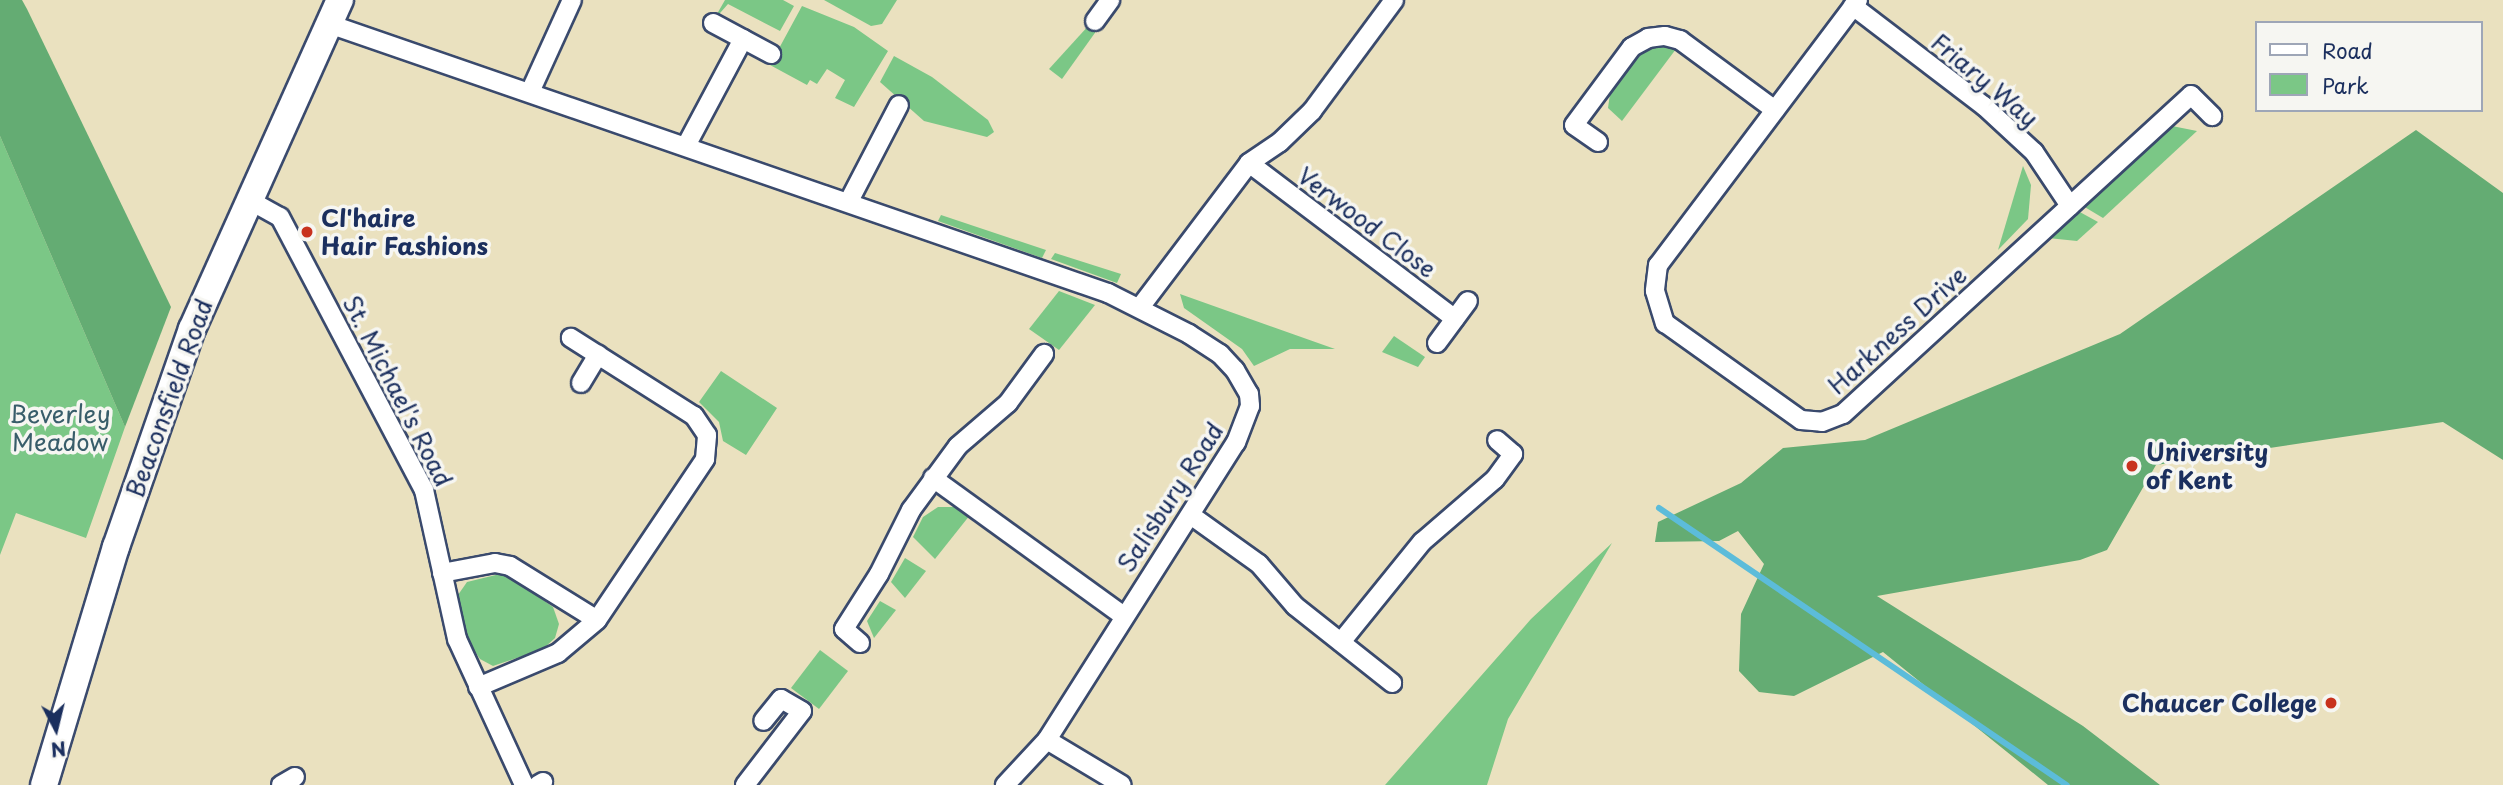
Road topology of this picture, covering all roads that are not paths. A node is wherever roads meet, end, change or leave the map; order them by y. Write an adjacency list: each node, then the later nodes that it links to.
1 (340, 0): 8 (street, Beaconsfield Road)
2 (572, 0): 11 (street)
3 (1110, 0): 6 (street)
4 (1394, 0): 17 (street)
5 (1855, 3): 13 (street, Harkness Drive); 20 (street, Friary Way)
6 (1095, 21)
7 (713, 23): 9 (street)
8 (329, 24): 11 (street, Salisbury Road); 18 (street, Beaconsfield Road)
9 (743, 39): 10 (street); 16 (street)
10 (771, 54)
11 (530, 92): 16 (street, Salisbury Road)
12 (899, 105): 19 (street)
13 (1775, 110): 15 (street); 20 (street, Harkness Drive)
14 (2212, 116): 20 (street, Harkness Drive)
15 (1598, 142)
16 (687, 144): 19 (street, Salisbury Road)
17 (1249, 163): 22 (street); 23 (street, Verwood Close)
18 (249, 200): 32 (street, St. Michael's Road); 41 (street, Beaconsfield Road)
19 (849, 201): 22 (street, Salisbury Road)
20 (2070, 206)
21 (1468, 301): 23 (street)
22 (1141, 306): 31 (street, Salisbury Road)
23 (1455, 319): 25 (street)
24 (572, 338): 27 (street)
25 (1437, 343)
26 (1044, 354): 30 (street)
27 (598, 355): 28 (street); 34 (street)
28 (581, 383)
29 (1497, 440): 35 (street)
30 (933, 478): 33 (street); 36 (street)
31 (1192, 516): 33 (street, Salisbury Road); 35 (street)
32 (442, 573): 34 (street); 38 (street, St. Michael's Road)
33 (1122, 615): 40 (street, Salisbury Road)
34 (597, 620): 38 (street)
35 (1341, 642): 37 (street)
36 (860, 643)
37 (1392, 683)
38 (478, 687): 42 (street, St. Michael's Road)
39 (763, 722): 43 (street)
40 (1047, 740): 44 (street, Salisbury Road); 45 (street)
41 (44, 785)
42 (524, 785)
43 (745, 785)
44 (1005, 785)
45 (1122, 785)

